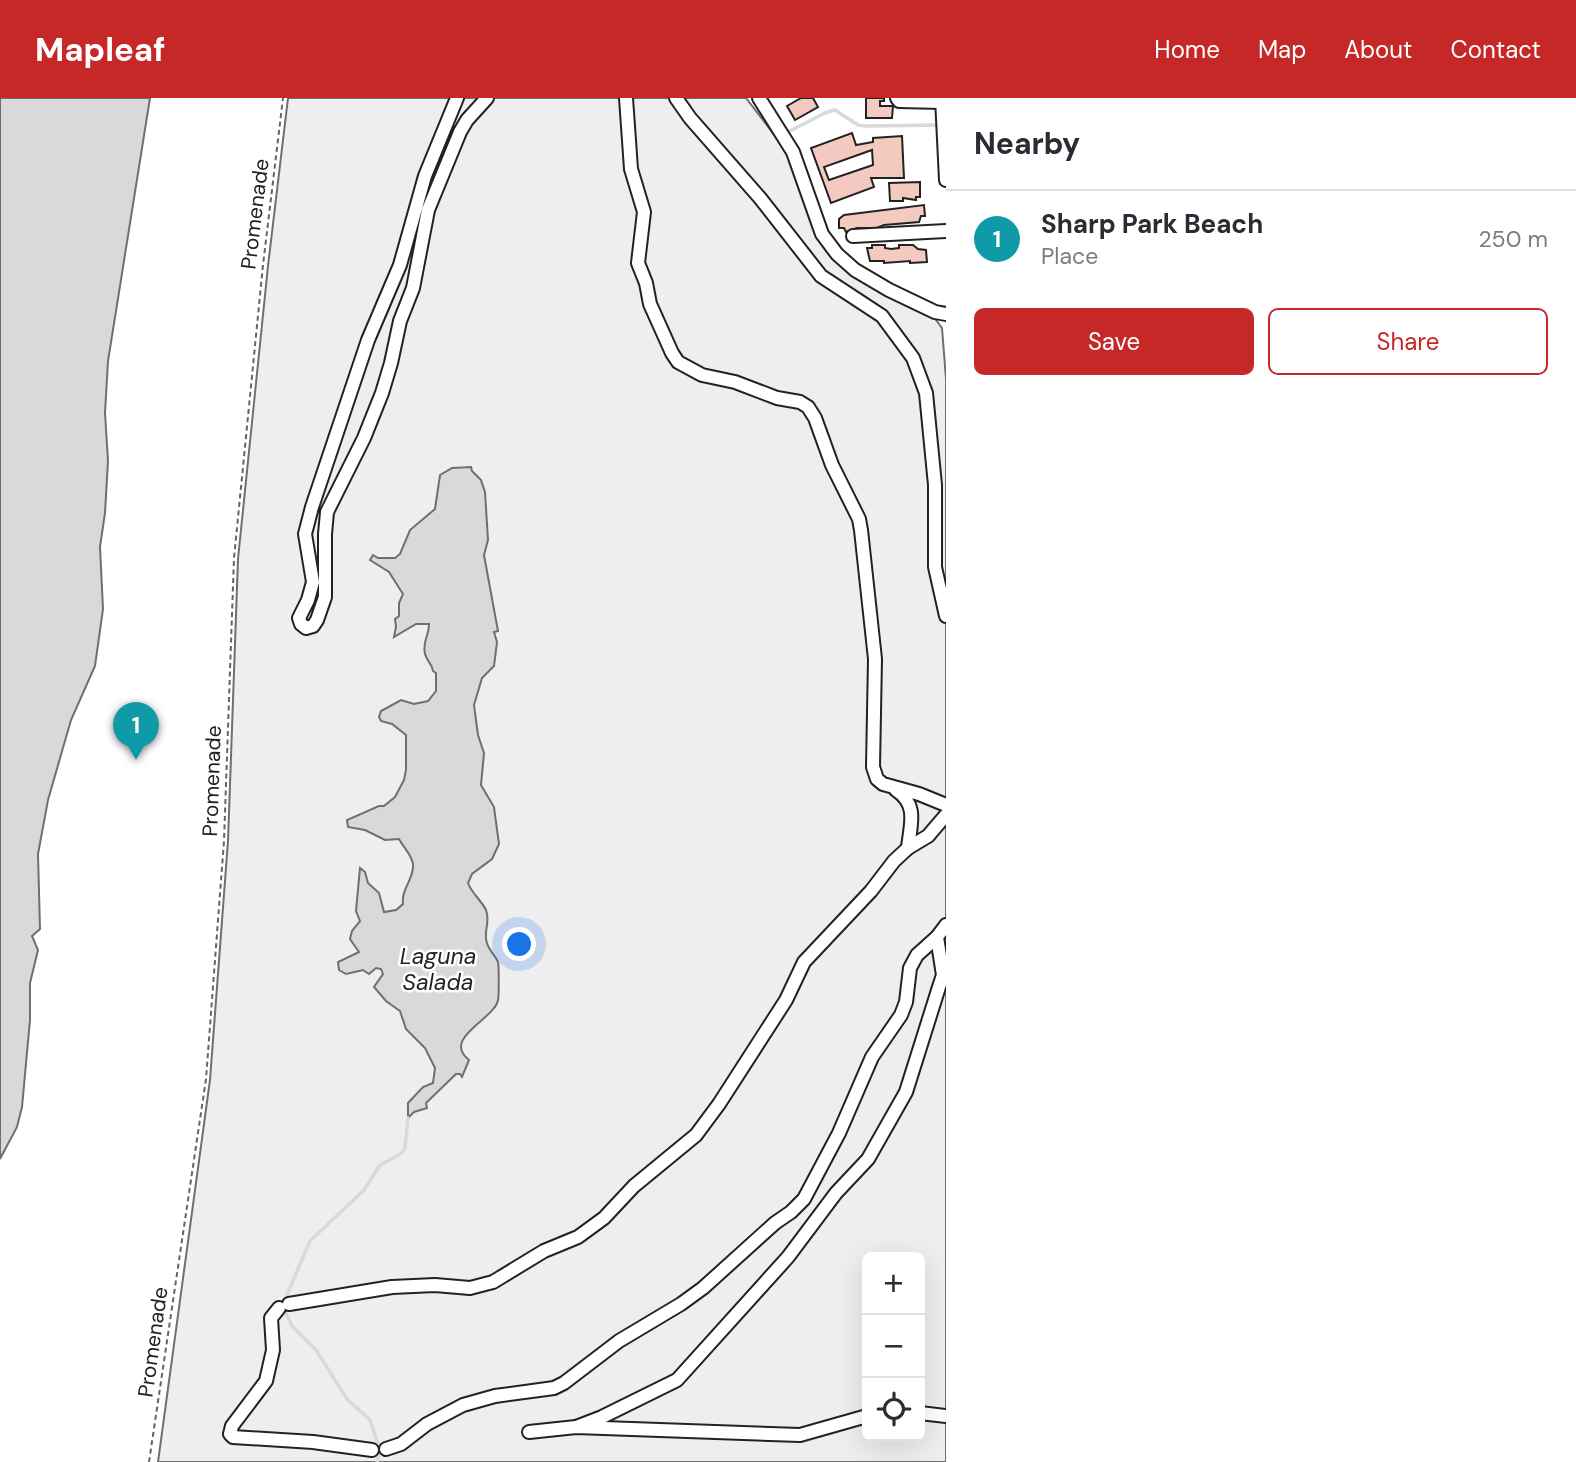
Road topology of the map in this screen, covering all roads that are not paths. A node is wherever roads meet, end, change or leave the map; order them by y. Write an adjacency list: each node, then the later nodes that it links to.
1 (457, 98): 2 (street)
2 (487, 98)
3 (626, 98): 13 (street)
4 (676, 98): 12 (street)
5 (759, 98): 11 (street)
6 (897, 98): 7 (street)
7 (942, 100): 8 (street)
8 (946, 180)
9 (946, 232): 10 (street)
10 (853, 236)
11 (946, 314)
12 (946, 616)
13 (893, 788): 14 (street); 16 (street)
14 (946, 805)
15 (946, 815): 16 (street)
16 (908, 848): 25 (street)
17 (946, 925): 18 (street)
18 (937, 937): 22 (street); 24 (street)
19 (925, 1414): 20 (street)
20 (946, 1416)
21 (862, 1417): 22 (street)
22 (576, 1427): 23 (street)
23 (529, 1432)
24 (386, 1449)
25 (372, 1450)

